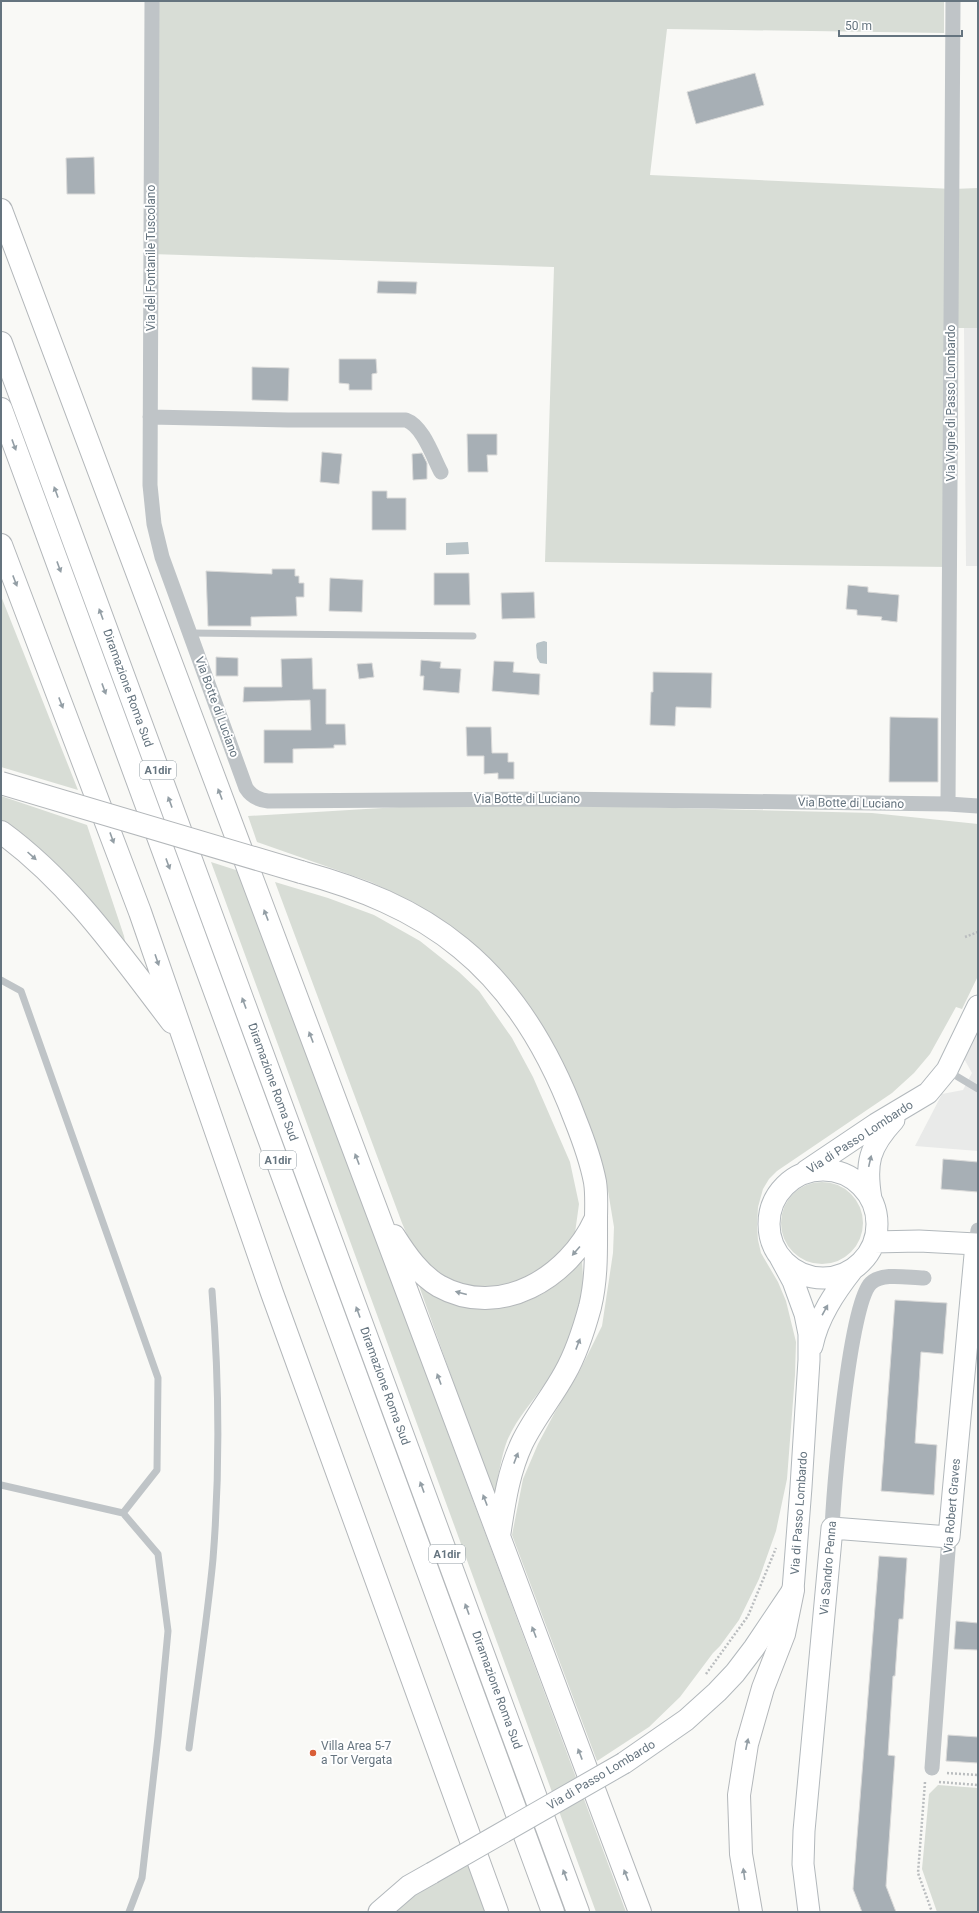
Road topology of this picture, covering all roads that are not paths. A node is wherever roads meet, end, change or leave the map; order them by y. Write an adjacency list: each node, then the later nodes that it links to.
1 (152, 1): 6 (street, Via del Fontanile Tuscolano)
2 (953, 1): 13 (street, Via Vigne di Passo Lombardo)
3 (1, 210): 23 (highway, one-way to 3)
4 (1, 343): 46 (highway, Diramazione Roma Sud / A1dir, one-way to 4)
5 (1, 409): 45 (highway, Diramazione Roma Sud / A1dir, one-way to 45)
6 (150, 417): 7 (street); 8 (street, Via del Fontanile Tuscolano)
7 (441, 472)
8 (152, 514): 10 (street, Via Botte di Luciano)
9 (1, 545): 18 (highway, one-way to 18)
10 (190, 633): 11 (lane); 13 (street, Via Botte di Luciano)
11 (473, 636)
12 (1, 783): 25 (highway, bridge)
13 (948, 804): 14 (street, Via Botte di Luciano)
14 (978, 806)
15 (1, 832): 18 (highway, one-way to 18)
16 (1, 980): 35 (lane)
17 (978, 1006): 19 (street, Via di Passo Lombardo)
18 (182, 1035): 44 (highway)
19 (947, 1070): 20 (lane); 21 (street, Via di Passo Lombardo)
20 (978, 1089)
21 (917, 1100): 22 (street, Via di Passo Lombardo); 24 (street, Via di Passo Lombardo, one-way to 21)
22 (803, 1173): 24 (street); 28 (street)
23 (371, 1195): 25 (highway, one-way to 23); 37 (highway, one-way to 23)
24 (871, 1200): 27 (street)
25 (596, 1218): 37 (highway, one-way to 25)
26 (977, 1240): 27 (street); 33 (street, Via Robert Graves)
27 (874, 1242): 29 (street)
28 (780, 1257): 29 (street); 32 (street, Via di Passo Lombardo)
29 (853, 1269): 32 (street, Via di Passo Lombardo, one-way to 29)
30 (924, 1278): 36 (street, Via Sandro Penna)
31 (212, 1290): 40 (lane)
32 (809, 1360): 39 (street, Via di Passo Lombardo)
33 (971, 1362): 38 (street, Via Robert Graves)
34 (1, 1485): 35 (lane)
35 (123, 1514): 42 (lane)
36 (832, 1528): 38 (street); 49 (street, Via Sandro Penna)
37 (499, 1537): 47 (highway, one-way to 37)
38 (949, 1537): 41 (street, Via Robert Graves)
39 (793, 1590): 43 (street, Via di Passo Lombardo, bridge); 48 (highway, one-way to 39)
40 (189, 1748)
41 (930, 1776)
42 (130, 1912)
43 (380, 1912)
44 (497, 1912)
45 (554, 1912)
46 (578, 1912)
47 (640, 1912)
48 (751, 1912)
49 (809, 1912)

